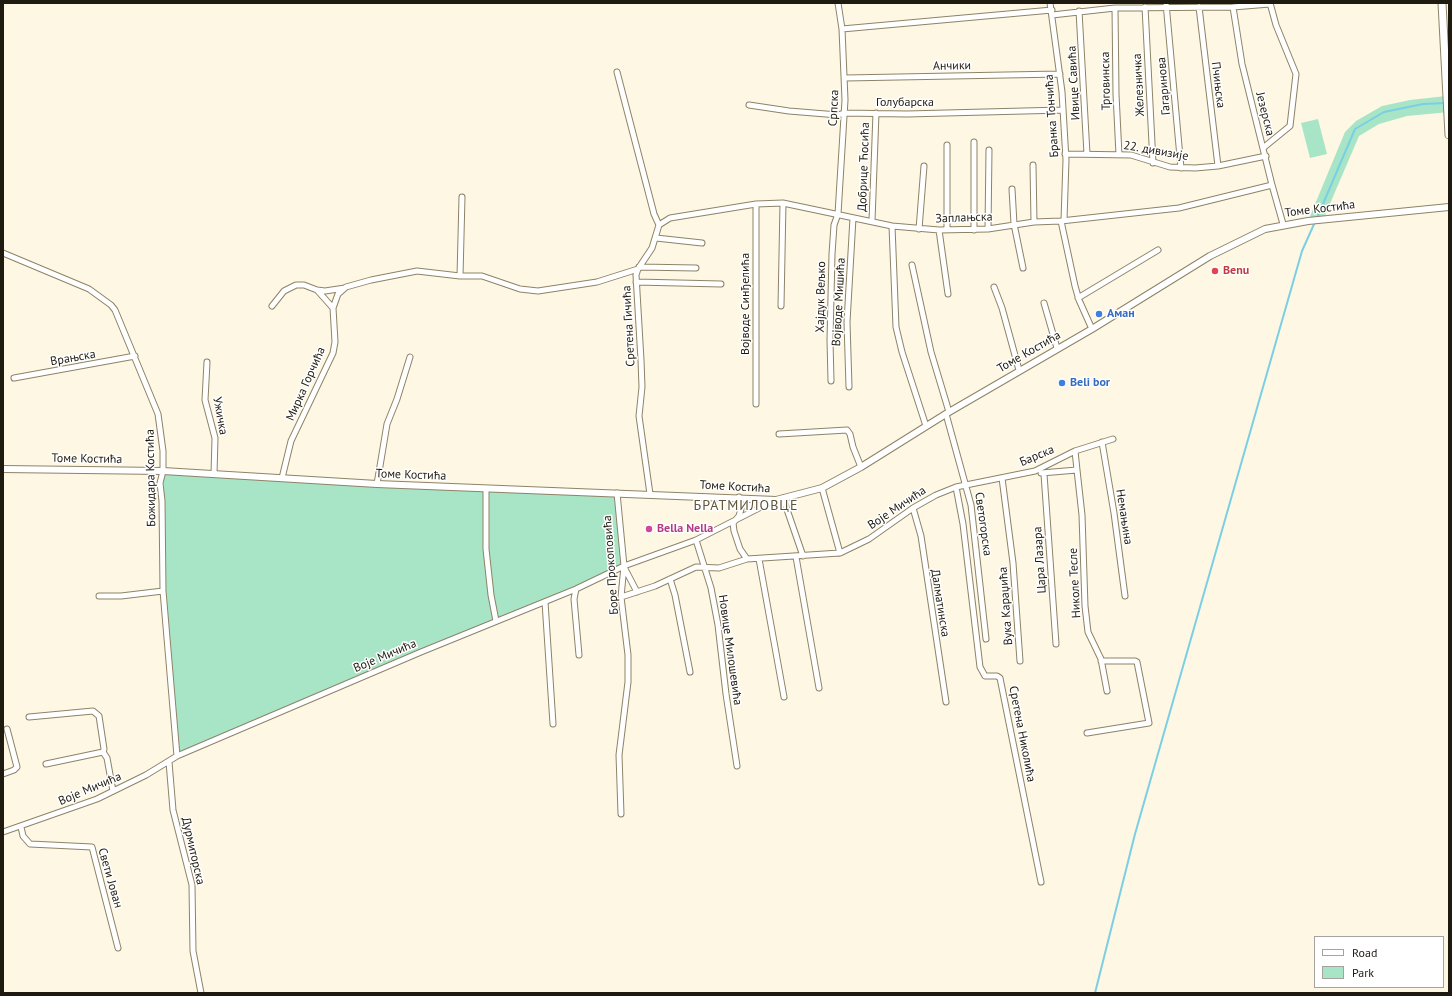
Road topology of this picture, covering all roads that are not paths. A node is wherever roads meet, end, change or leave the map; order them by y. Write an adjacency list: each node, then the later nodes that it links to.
1 (838, 3): 12 (street, Српска)
2 (1050, 3): 11 (street, Бранка Тончића)
3 (1442, 3): 20 (main road)
4 (1270, 4): 8 (street); 23 (street)
5 (1166, 5): 6 (street); 7 (street); 33 (street, Гагаринова)
6 (1201, 5): 8 (street); 32 (street, Пчињска)
7 (1145, 7): 9 (street); 29 (street, Железничка)
8 (1233, 7): 23 (street, Језерска)
9 (1116, 8): 10 (street); 27 (street, Трговинска)
10 (1079, 11): 11 (street); 26 (street, Ивице Савића)
11 (1052, 13): 12 (street); 14 (street, Бранка Тончића)
12 (842, 29): 15 (street, Српска)
13 (617, 72): 47 (street)
14 (1060, 74): 15 (street, Анчики); 17 (street, Бранка Тончића)
15 (845, 78): 18 (street, Српска)
16 (749, 105): 18 (street, Голубарска)
17 (1062, 110): 19 (street, Голубарска); 25 (street, Бранка Тончића)
18 (844, 113): 19 (street, Голубарска); 40 (street, Српска)
19 (876, 114): 42 (street, Добрице Ћосића)
20 (1449, 135)
21 (974, 142): 53 (street)
22 (947, 145): 52 (street)
23 (1263, 148): 28 (street, Језерска)
24 (989, 150): 50 (street)
25 (1065, 154): 26 (street, 22. дивизије); 43 (street, Бранка Тончића)
26 (1087, 154): 27 (street, 22. дивизије)
27 (1119, 155): 29 (street, 22. дивизије)
28 (1266, 156): 32 (street, 22. дивизије); 34 (street, Језерска)
29 (1153, 163): 33 (street, 22. дивизије)
30 (1033, 165): 44 (street)
31 (924, 166): 49 (street)
32 (1218, 166): 33 (street, 22. дивизије)
33 (1181, 168)
34 (1272, 185): 43 (street, Заплањска); 46 (street, Језерска)
35 (1012, 189): 45 (street)
36 (462, 197): 62 (street)
37 (783, 203): 38 (street, Заплањска); 40 (street, Заплањска); 72 (street)
38 (756, 204): 47 (street, Заплањска); 83 (street, Војводе Синђелића)
39 (1449, 207): 46 (street, Томе Костића)
40 (838, 214): 41 (street, Заплањска); 81 (street, Хајдук Вељко)
41 (853, 218): 42 (street, Заплањска); 82 (street, Војводе Мишића)
42 (872, 221): 48 (street, Заплањска)
43 (1063, 221): 44 (street, Заплањска); 69 (street, Бранка Тончића)
44 (1034, 222): 45 (street, Заплањска)
45 (1014, 224): 50 (street, Заплањска); 61 (street)
46 (1283, 224): 74 (street, Томе Костића)
47 (659, 225): 54 (street, Сретена Гичића)
48 (892, 226): 49 (street, Заплањска); 85 (street)
49 (919, 229): 51 (street, Заплањска)
50 (988, 229): 53 (street, Заплањска)
51 (939, 230): 52 (street, Заплањска); 68 (street)
52 (947, 230): 53 (street, Заплањска)
53 (974, 230)
54 (656, 238): 55 (street); 59 (street, Сретена Гичића)
55 (702, 243)
56 (1158, 250): 69 (street)
57 (3, 253): 76 (street, Божидара Костића)
58 (912, 265): 84 (street, Светогорска)
59 (638, 268): 60 (street); 62 (street); 63 (street, Сретена Гичића)
60 (696, 268)
61 (1023, 268)
62 (460, 276): 66 (street)
63 (636, 282): 64 (street); 105 (street, Сретена Гичића)
64 (721, 284)
65 (994, 287): 79 (street)
66 (346, 288): 67 (street); 73 (street, Мирка Горчића)
67 (317, 290): 71 (street); 73 (street)
68 (948, 294)
69 (1078, 298): 74 (street, Бранка Тончића)
70 (1044, 303): 75 (street)
71 (272, 306)
72 (781, 306)
73 (333, 308): 97 (street, Мирка Горчића)
74 (1092, 329): 75 (street, Томе Костића)
75 (1057, 348): 79 (street, Томе Костића)
76 (135, 356): 80 (street, Врањска); 94 (street, Божидара Костића)
77 (410, 357): 99 (street)
78 (207, 362): 95 (street, Ужичка)
79 (1019, 370): 84 (street, Томе Костића)
80 (14, 378)
81 (831, 381)
82 (849, 387)
83 (756, 404)
84 (948, 413): 85 (street, Томе Костића); 100 (street, Светогорска)
85 (926, 426): 90 (street, Томе Костића)
86 (779, 434): 90 (street)
87 (1113, 439): 88 (street, Барска)
88 (1102, 442): 89 (street, Барска); 124 (street, Немањина)
89 (1075, 452): 92 (street, Барска); 93 (street, Николе Тесле)
90 (861, 467): 102 (street, Томе Костића)
91 (3, 469): 94 (street, Томе Костића)
92 (1035, 470): 96 (street); 98 (street, Барска)
93 (1077, 470): 96 (street); 131 (street, Николе Тесле)
94 (163, 471): 95 (street, Томе Костића); 121 (street, Божидара Костића)
95 (214, 474): 97 (street, Томе Костића)
96 (1044, 474): 129 (street, Цара Лазара)
97 (282, 478): 99 (street, Томе Костића)
98 (1002, 478): 100 (street, Барска); 132 (street, Вука Караџића)
99 (377, 484): 103 (street, Томе Костића)
100 (967, 484): 101 (street, Воје Мичића); 128 (street, Светогорска)
101 (956, 487): 109 (street, Воје Мичића); 152 (street, Сретена Николића)
102 (822, 488): 107 (street, Томе Костића); 112 (street)
103 (486, 489): 104 (street, Томе Костића); 127 (street)
104 (617, 493): 105 (street, Томе Костића); 117 (street, Боре Прокоповића)
105 (650, 494): 106 (street, Томе Костића)
106 (739, 497): 108 (street, Томе Костића); 110 (street)
107 (783, 498): 108 (street, Томе Костића); 113 (street)
108 (776, 500): 110 (street, Воје Мичића)
109 (913, 508): 112 (street, Воје Мичића); 137 (street, Далматинска)
110 (733, 523): 111 (street, Воје Мичића); 115 (street)
111 (696, 540): 117 (street, Воје Мичића); 118 (street, Новице Милошевића)
112 (840, 553): 113 (street, Воје Мичића)
113 (803, 556): 114 (street, Воје Мичића)
114 (796, 557): 116 (street, Воје Мичића); 134 (street)
115 (746, 559): 116 (street, Воје Мичића); 118 (street, Воје Мичића)
116 (759, 559): 136 (street)
117 (624, 566): 120 (street, Воје Мичића); 122 (street); 125 (street, Боре Прокоповића)
118 (704, 567): 119 (street, Воје Мичића); 146 (street, Новице Милошевића)
119 (670, 579): 122 (street, Воје Мичића); 133 (street)
120 (576, 589): 126 (street, Воје Мичића); 130 (street)
121 (162, 591): 123 (street); 143 (street, Божидара Костића)
122 (636, 592): 125 (street, Воје Мичића)
123 (99, 596)
124 (1125, 596)
125 (621, 597): 149 (street, Боре Прокоповића)
126 (544, 602): 127 (street, Воје Мичића); 139 (street)
127 (496, 621): 143 (street, Воје Мичића)
128 (986, 638)
129 (1056, 644)
130 (579, 655)
131 (1101, 660): 135 (street, Николе Тесле); 141 (street)
132 (1020, 661)
133 (690, 672)
134 (819, 688)
135 (1107, 690)
136 (784, 697)
137 (946, 702)
138 (29, 717): 142 (street)
139 (553, 724)
140 (7, 730): 147 (street)
141 (1087, 733)
142 (103, 752): 145 (street); 148 (street)
143 (177, 756): 144 (street, Воје Мичића)
144 (169, 762): 148 (street, Воје Мичића); 154 (street, Дурмиторска)
145 (46, 764)
146 (737, 766)
147 (3, 774)
148 (113, 791): 150 (street, Воје Мичића)
149 (621, 814)
150 (21, 827): 151 (street, Воје Мичића); 153 (street, Свети Јован)
151 (3, 832)
152 (1040, 882)
153 (118, 948)
154 (201, 993)

